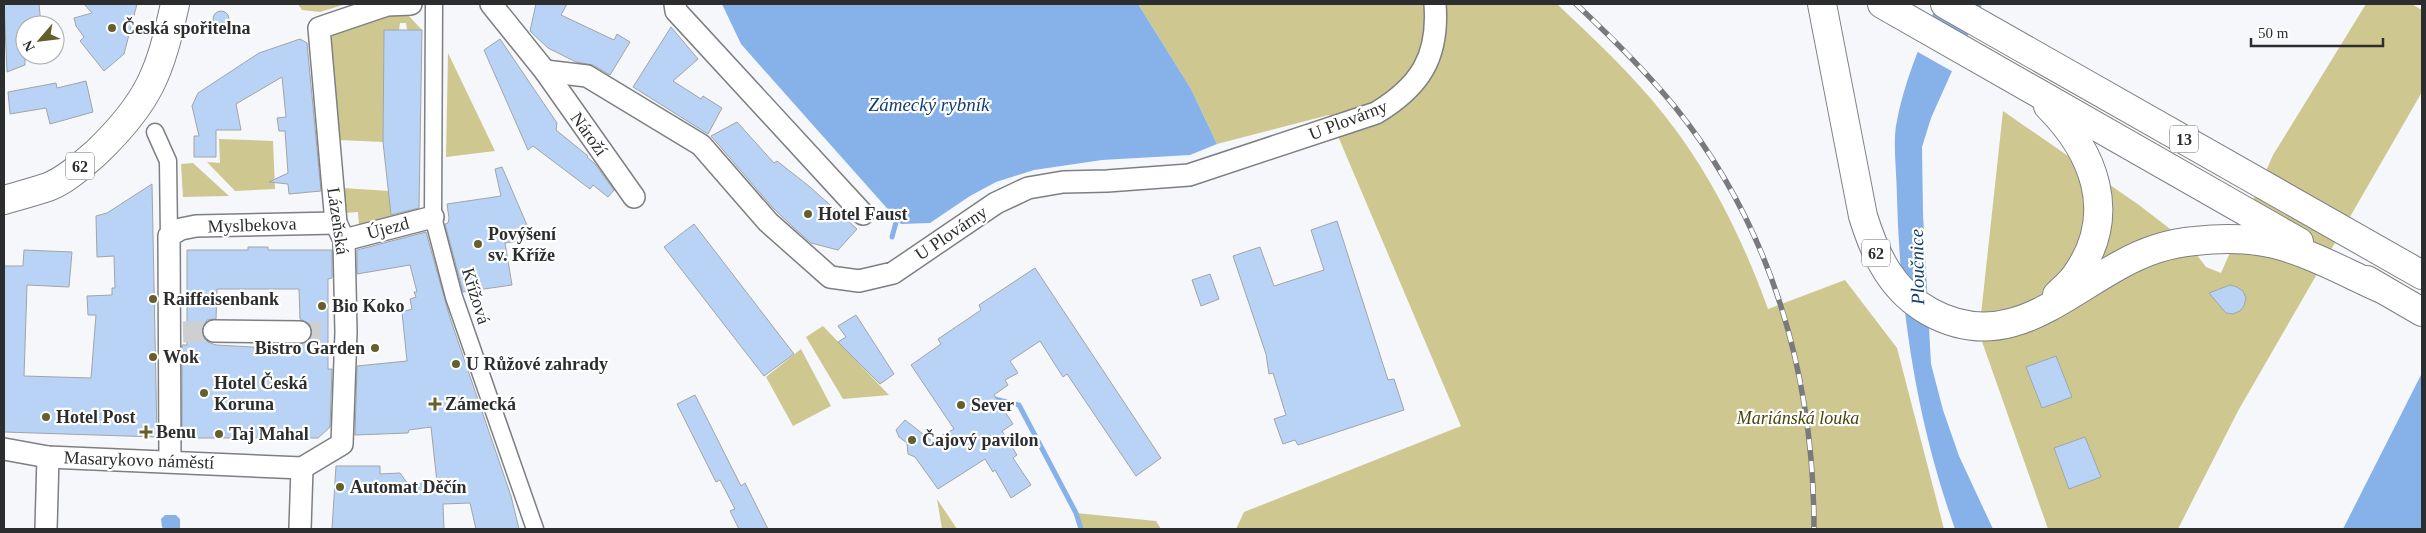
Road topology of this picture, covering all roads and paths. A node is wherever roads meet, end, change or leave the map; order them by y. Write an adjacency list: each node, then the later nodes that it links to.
1 (175, 4): 14 (main road, 62)
2 (411, 4): 17 (street, Lázeňská)
3 (434, 4): 16 (street, Křížová)
4 (491, 4): 10 (street)
5 (675, 4): 15 (street)
6 (1435, 4): 10 (street, U Plovárny)
7 (1822, 4): 22 (main road, 62)
8 (1882, 4): 11 (main road, 13)
9 (1945, 4): 19 (main road, 13)
10 (545, 71): 13 (street, Nároží)
11 (2005, 74): 20 (main road, 13); 22 (main road)
12 (155, 132): 18 (street)
13 (634, 197)
14 (4, 200)
15 (863, 214)
16 (433, 217): 17 (street, Újezd); 31 (street, Křížová)
17 (340, 232): 18 (street, Myslbekova); 28 (street, Lázeňská)
18 (170, 236): 27 (street)
19 (2422, 275)
20 (2382, 289): 21 (main road, 13); 22 (main road, 62)
21 (2422, 312)
22 (2038, 314)
23 (214, 331): 24 (street)
24 (300, 332)
25 (4, 449): 26 (street)
26 (48, 457): 27 (street, Masarykovo náměstí); 29 (street, Masarykovo náměstí)
27 (170, 461): 28 (street, Masarykovo náměstí)
28 (302, 468): 30 (street)
29 (46, 529)
30 (300, 529)
31 (535, 529)

